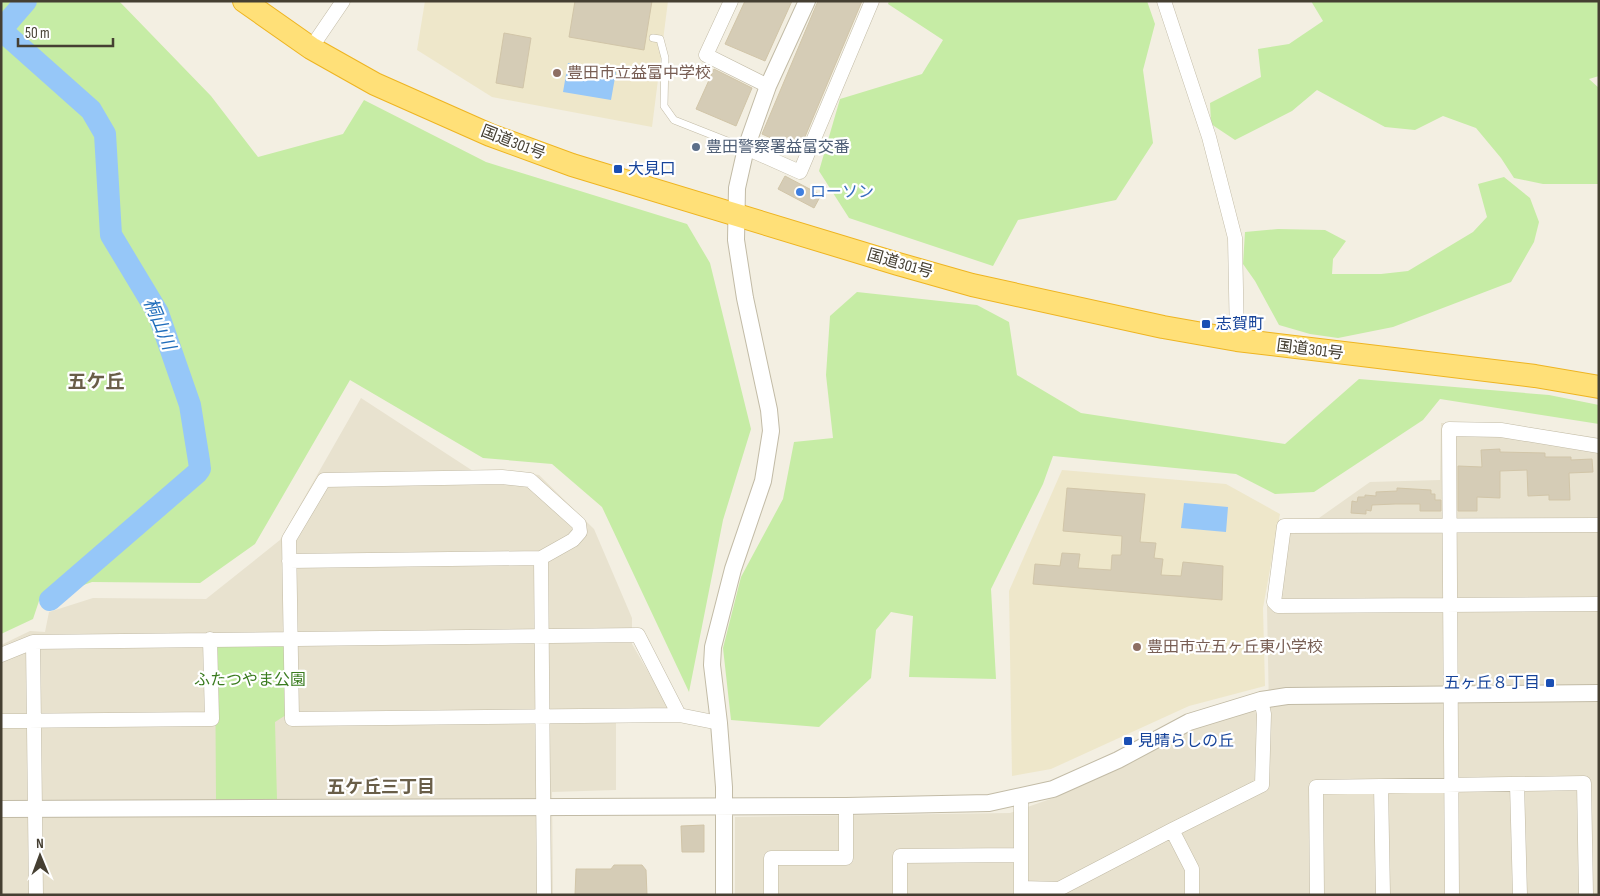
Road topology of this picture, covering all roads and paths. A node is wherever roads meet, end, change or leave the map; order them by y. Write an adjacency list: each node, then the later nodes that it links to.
1 (244, 1): 8 (highway, 国道301号)
2 (343, 1): 8 (street)
3 (731, 1): 9 (street)
4 (807, 1): 9 (street)
5 (872, 1): 10 (street)
6 (1164, 1): 12 (street)
7 (653, 38): 10 (lane)
8 (311, 48): 11 (highway, 国道301号)
9 (768, 86): 10 (street)
10 (746, 148): 11 (street)
11 (736, 215): 12 (highway, 国道301号); 33 (street)
12 (1237, 340): 13 (highway, 国道301号)
13 (1599, 387)
14 (1599, 446): 16 (street)
15 (1599, 525): 16 (street)
16 (1449, 526): 20 (street); 20 (street)
17 (541, 558): 18 (street); 18 (street); 22 (street)
18 (290, 560): 21 (street)
19 (1599, 604): 20 (street)
20 (1450, 605): 26 (street)
21 (290, 638): 22 (street); 23 (street); 30 (street)
22 (542, 638): 29 (street); 30 (street)
23 (210, 639): 24 (street); 32 (street)
24 (33, 642): 25 (street); 32 (street)
25 (1, 655)
26 (1450, 693): 27 (street); 28 (street); 35 (street)
27 (1599, 694)
28 (1261, 700): 37 (street); 43 (street)
29 (678, 715): 30 (street); 33 (street)
30 (543, 717): 38 (street)
31 (1, 721): 32 (street)
32 (35, 722): 42 (street)
33 (719, 723): 39 (street)
34 (1517, 784): 35 (street); 55 (street); 56 (street)
35 (1451, 785): 36 (street); 54 (street)
36 (1382, 786): 52 (street); 53 (street)
37 (1021, 796): 40 (street); 44 (street)
38 (542, 806): 39 (street); 42 (street); 47 (street)
39 (724, 806): 40 (street); 48 (street)
40 (846, 806): 49 (street)
41 (1, 809): 42 (street)
42 (34, 810): 46 (street)
43 (1172, 830): 45 (street); 51 (street)
44 (1021, 855): 45 (street); 50 (street)
45 (1021, 892)
46 (36, 895)
47 (544, 895)
48 (724, 895)
49 (771, 895)
50 (900, 895)
51 (1192, 895)
52 (1317, 895)
53 (1382, 895)
54 (1452, 895)
55 (1520, 895)
56 (1586, 895)

